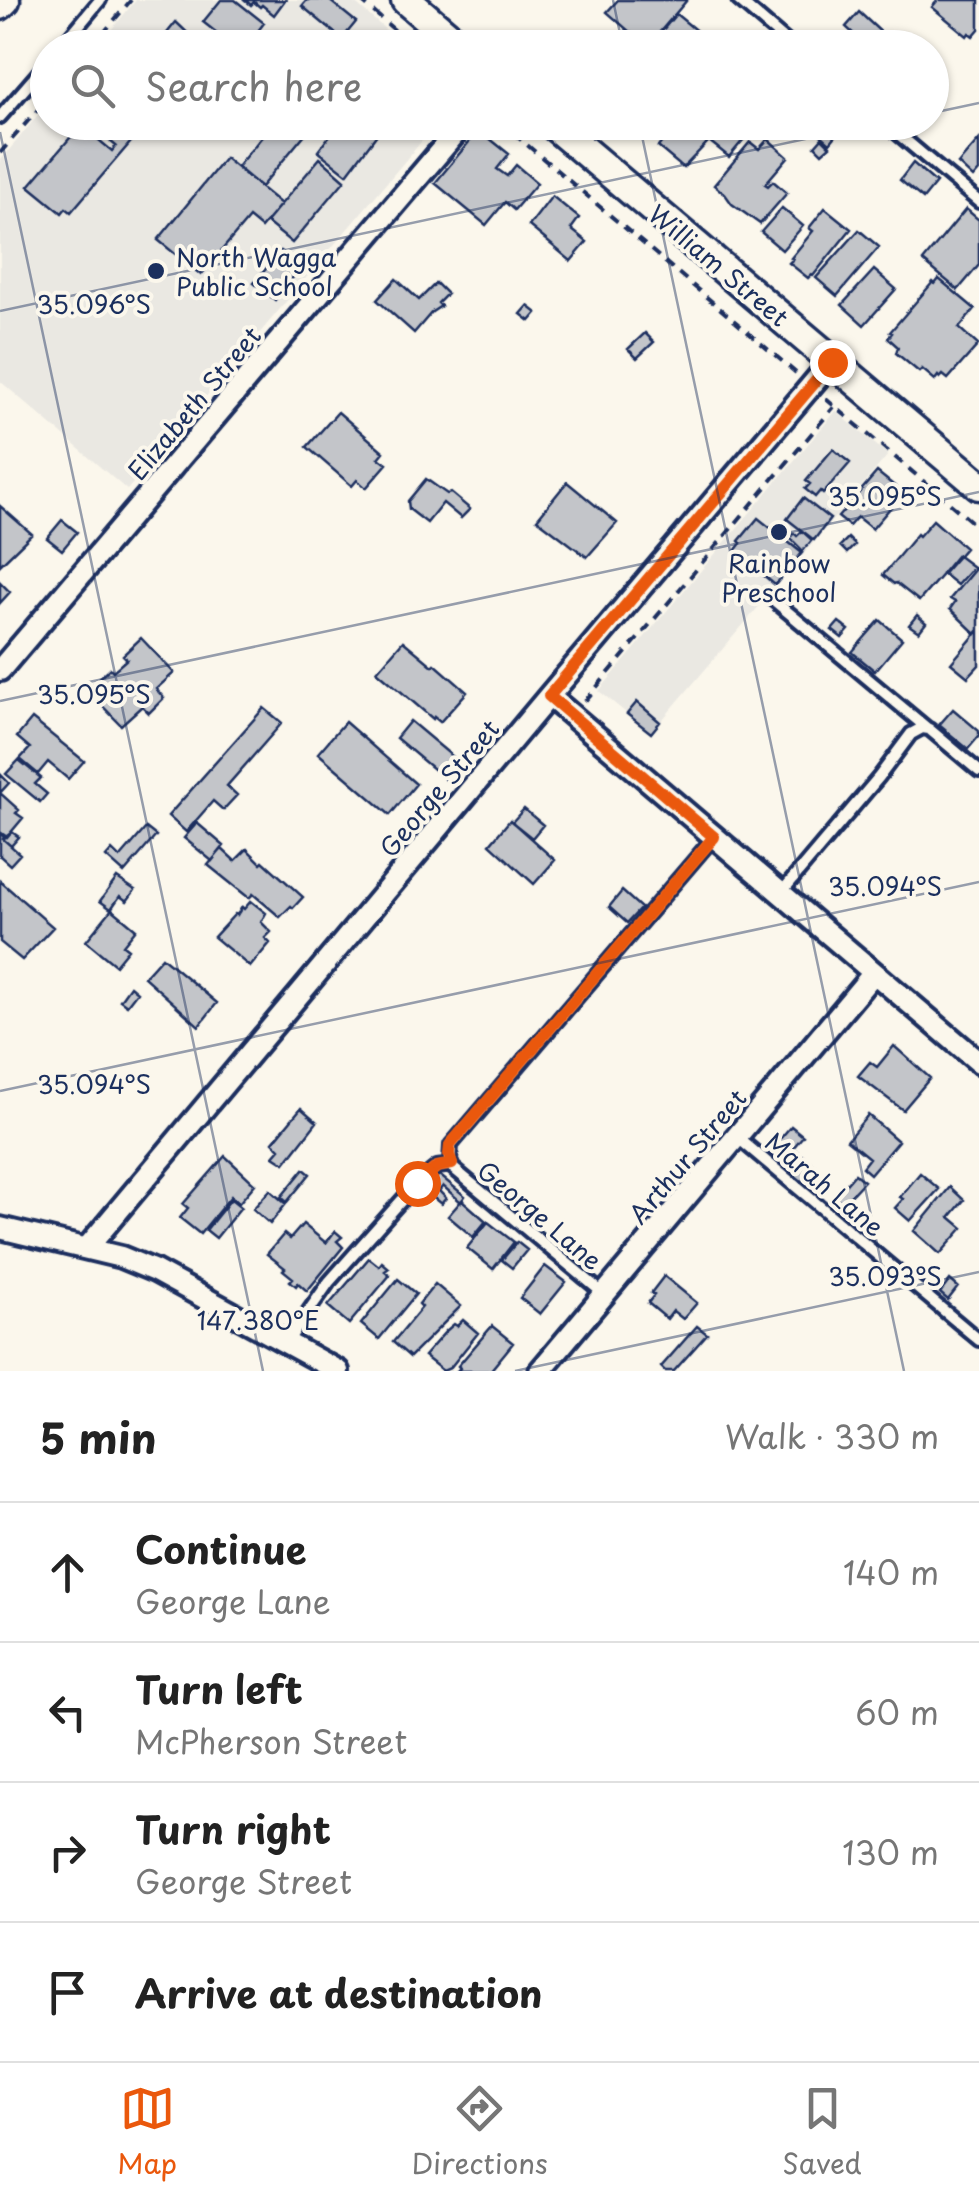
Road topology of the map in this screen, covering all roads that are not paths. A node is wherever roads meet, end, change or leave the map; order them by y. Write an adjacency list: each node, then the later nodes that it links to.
1 (100, 0): 4 (lane)
2 (406, 0): 5 (street)
3 (738, 0): 6 (lane)
4 (75, 30)
5 (441, 30)
6 (773, 30)
7 (30, 83): 8 (lane)
8 (0, 117)
9 (451, 140): 16 (street, Elizabeth Street)
10 (571, 140): 13 (street, William Street)
11 (905, 140): 12 (lane)
12 (979, 202)
13 (832, 362): 14 (street, William Street); 17 (street, George Street)
14 (979, 484)
15 (771, 598): 18 (lane)
16 (0, 670)
17 (549, 696): 20 (street); 27 (street, George Street)
18 (929, 729): 19 (lane); 21 (lane)
19 (979, 770)
20 (714, 837): 21 (street); 25 (lane, George Lane)
21 (780, 894): 22 (street)
22 (874, 974): 23 (street); 24 (street, Arthur Street)
23 (979, 1062)
24 (737, 1137): 28 (street, Arthur Street); 29 (lane, Marah Lane)
25 (452, 1164): 28 (lane, George Lane); 30 (lane, George Lane)
26 (0, 1228): 27 (street)
27 (87, 1248): 30 (street)
28 (604, 1294): 32 (street, Arthur Street)
29 (979, 1340)
30 (287, 1343): 31 (street)
31 (338, 1371)
32 (540, 1371)

